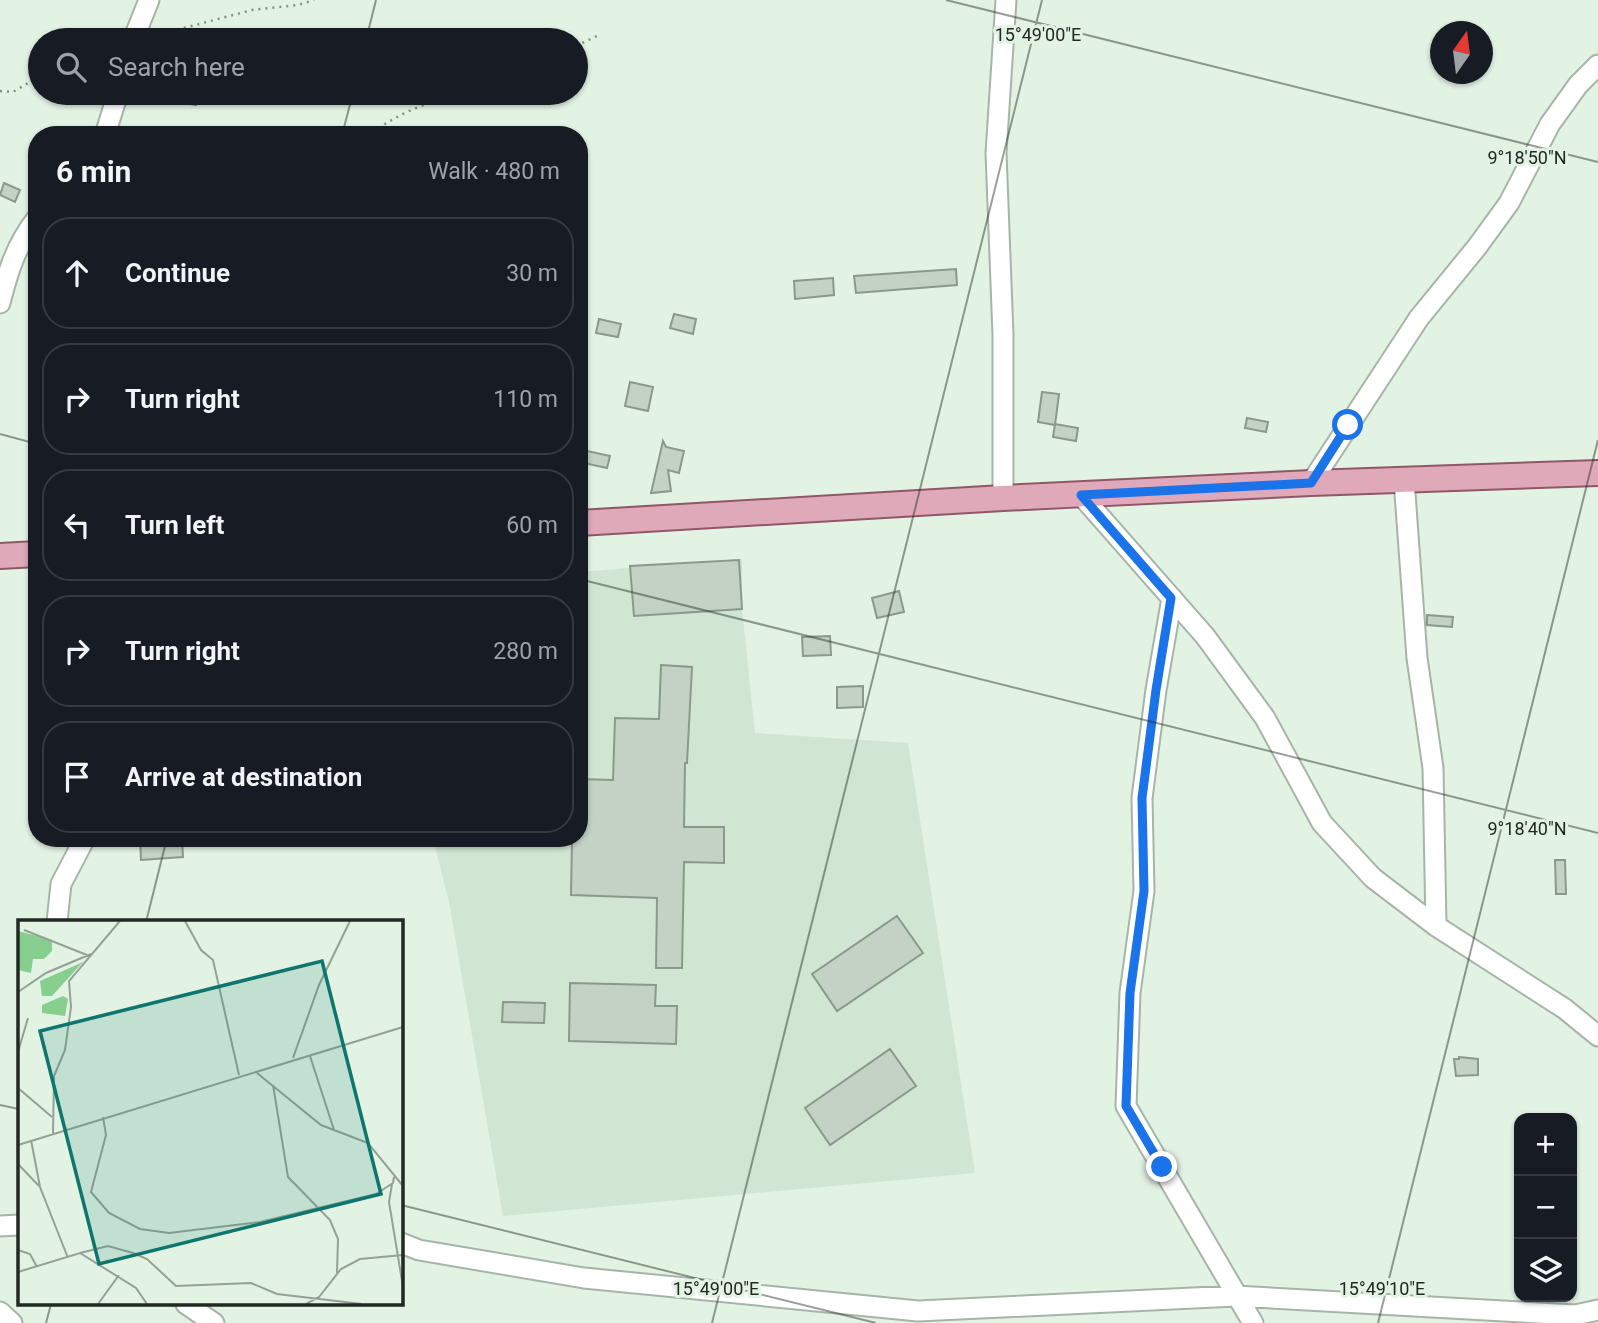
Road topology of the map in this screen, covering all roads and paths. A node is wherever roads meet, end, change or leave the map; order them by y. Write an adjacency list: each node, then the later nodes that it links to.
1 (149, 0): 4 (street)
2 (314, 0): 5 (path)
3 (1006, 0): 21 (street)
4 (136, 28)
5 (181, 28)
6 (601, 34): 7 (path)
7 (588, 40)
8 (1598, 65): 19 (street)
9 (28, 83): 10 (path)
10 (0, 91)
11 (114, 105): 13 (street)
12 (425, 105): 14 (path)
13 (108, 126)
14 (379, 126)
15 (28, 230): 16 (street)
16 (0, 303)
17 (1598, 473): 18 (main road)
18 (1404, 481): 19 (main road); 28 (street)
19 (1311, 483): 20 (main road)
20 (1081, 495): 21 (main road); 25 (street)
21 (1003, 498): 22 (main road)
22 (588, 522)
23 (28, 554): 24 (main road)
24 (0, 556)
25 (1171, 598): 28 (street); 33 (street)
26 (80, 847): 27 (street)
27 (57, 920)
28 (1436, 926): 29 (street)
29 (1598, 1036)
30 (18, 1225): 31 (street)
31 (0, 1226)
32 (402, 1243): 33 (street)
33 (1236, 1296): 35 (street); 39 (street)
34 (189, 1306): 38 (street)
35 (1598, 1310)
36 (0, 1312): 37 (street)
37 (12, 1323)
38 (214, 1323)
39 (1253, 1323)

